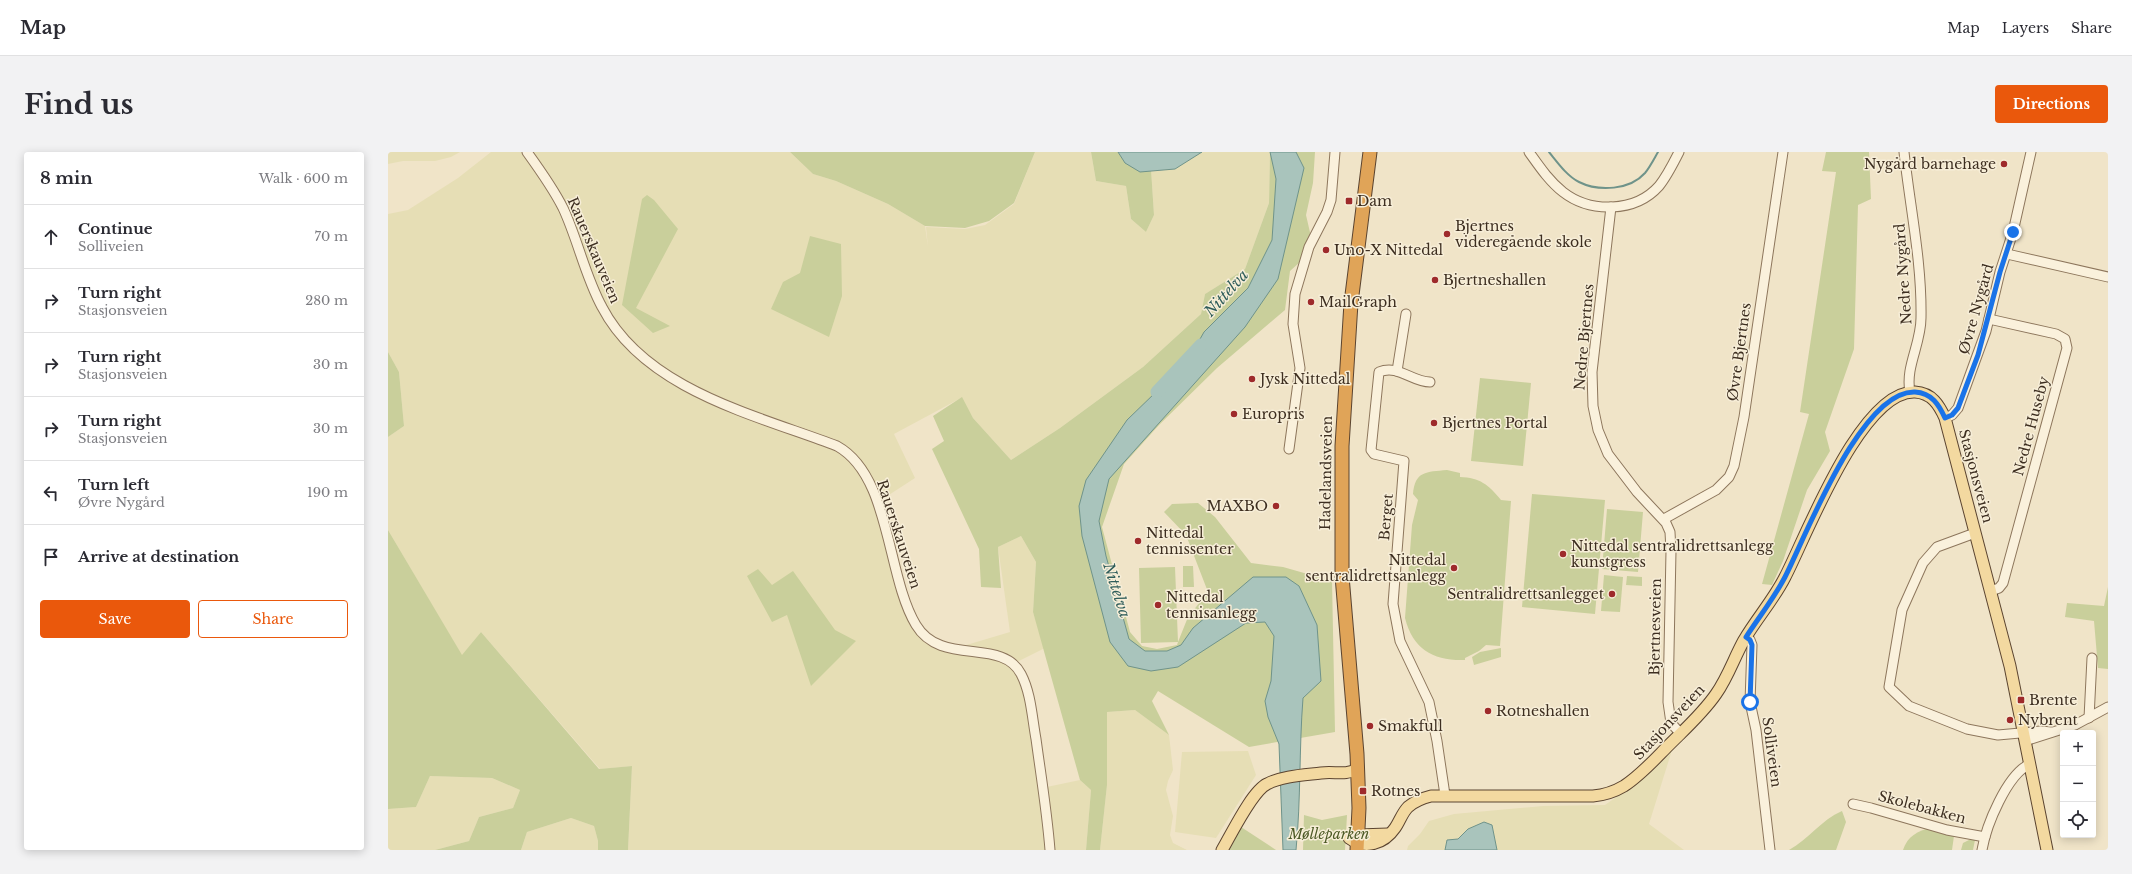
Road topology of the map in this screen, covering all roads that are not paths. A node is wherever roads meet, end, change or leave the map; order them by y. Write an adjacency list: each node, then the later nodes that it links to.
1 (527, 152): 37 (street, Rauerskauveien)
2 (1335, 152): 20 (street)
3 (1361, 152): 12 (highway, Hadelandsveien)
4 (1370, 152): 12 (highway, Hadelandsveien)
5 (1529, 152): 10 (street)
6 (1679, 152): 10 (street)
7 (1783, 152): 21 (street, Øvre Bjertnes)
8 (1904, 152): 18 (street, Nedre Nygård)
9 (2031, 152): 11 (street, Øvre Nygård)
10 (1612, 207): 21 (street, Nedre Bjertnes)
11 (2007, 254): 13 (street); 15 (street, Øvre Nygård)
12 (1355, 257): 31 (highway, Hadelandsveien)
13 (2108, 277)
14 (1406, 314): 16 (street)
15 (1989, 319): 19 (street, Øvre Nygård); 23 (street, Nedre Huseby)
16 (1397, 371): 17 (street); 32 (street, Berget)
17 (1430, 382)
18 (1910, 392): 19 (main road, Stasjonsveien); 24 (main road, Stasjonsveien)
19 (1945, 418): 22 (main road, Stasjonsveien)
20 (1289, 449)
21 (1664, 519): 28 (street, Bjertnesveien)
22 (1975, 533): 23 (main road, Stasjonsveien); 29 (street)
23 (1990, 591): 29 (main road, Stasjonsveien)
24 (1746, 637): 28 (main road, Stasjonsveien); 39 (street, Solliveien)
25 (2092, 658): 27 (street)
26 (2108, 707): 27 (street)
27 (2089, 718): 29 (street)
28 (1681, 734): 32 (main road, Stasjonsveien)
29 (2024, 737): 30 (main road, Stasjonsveien)
30 (2030, 764): 34 (street); 41 (main road, Stasjonsveien)
31 (1352, 770): 36 (highway, Hadelandsveien); 38 (main road)
32 (1445, 795): 35 (main road, Stasjonsveien)
33 (1853, 804): 34 (street, Skolebakken)
34 (1985, 837): 40 (street)
35 (1384, 840): 36 (main road, Stasjonsveien)
36 (1354, 843)
37 (1050, 850)
38 (1222, 850)
39 (1770, 850)
40 (1982, 850)
41 (2047, 850)

